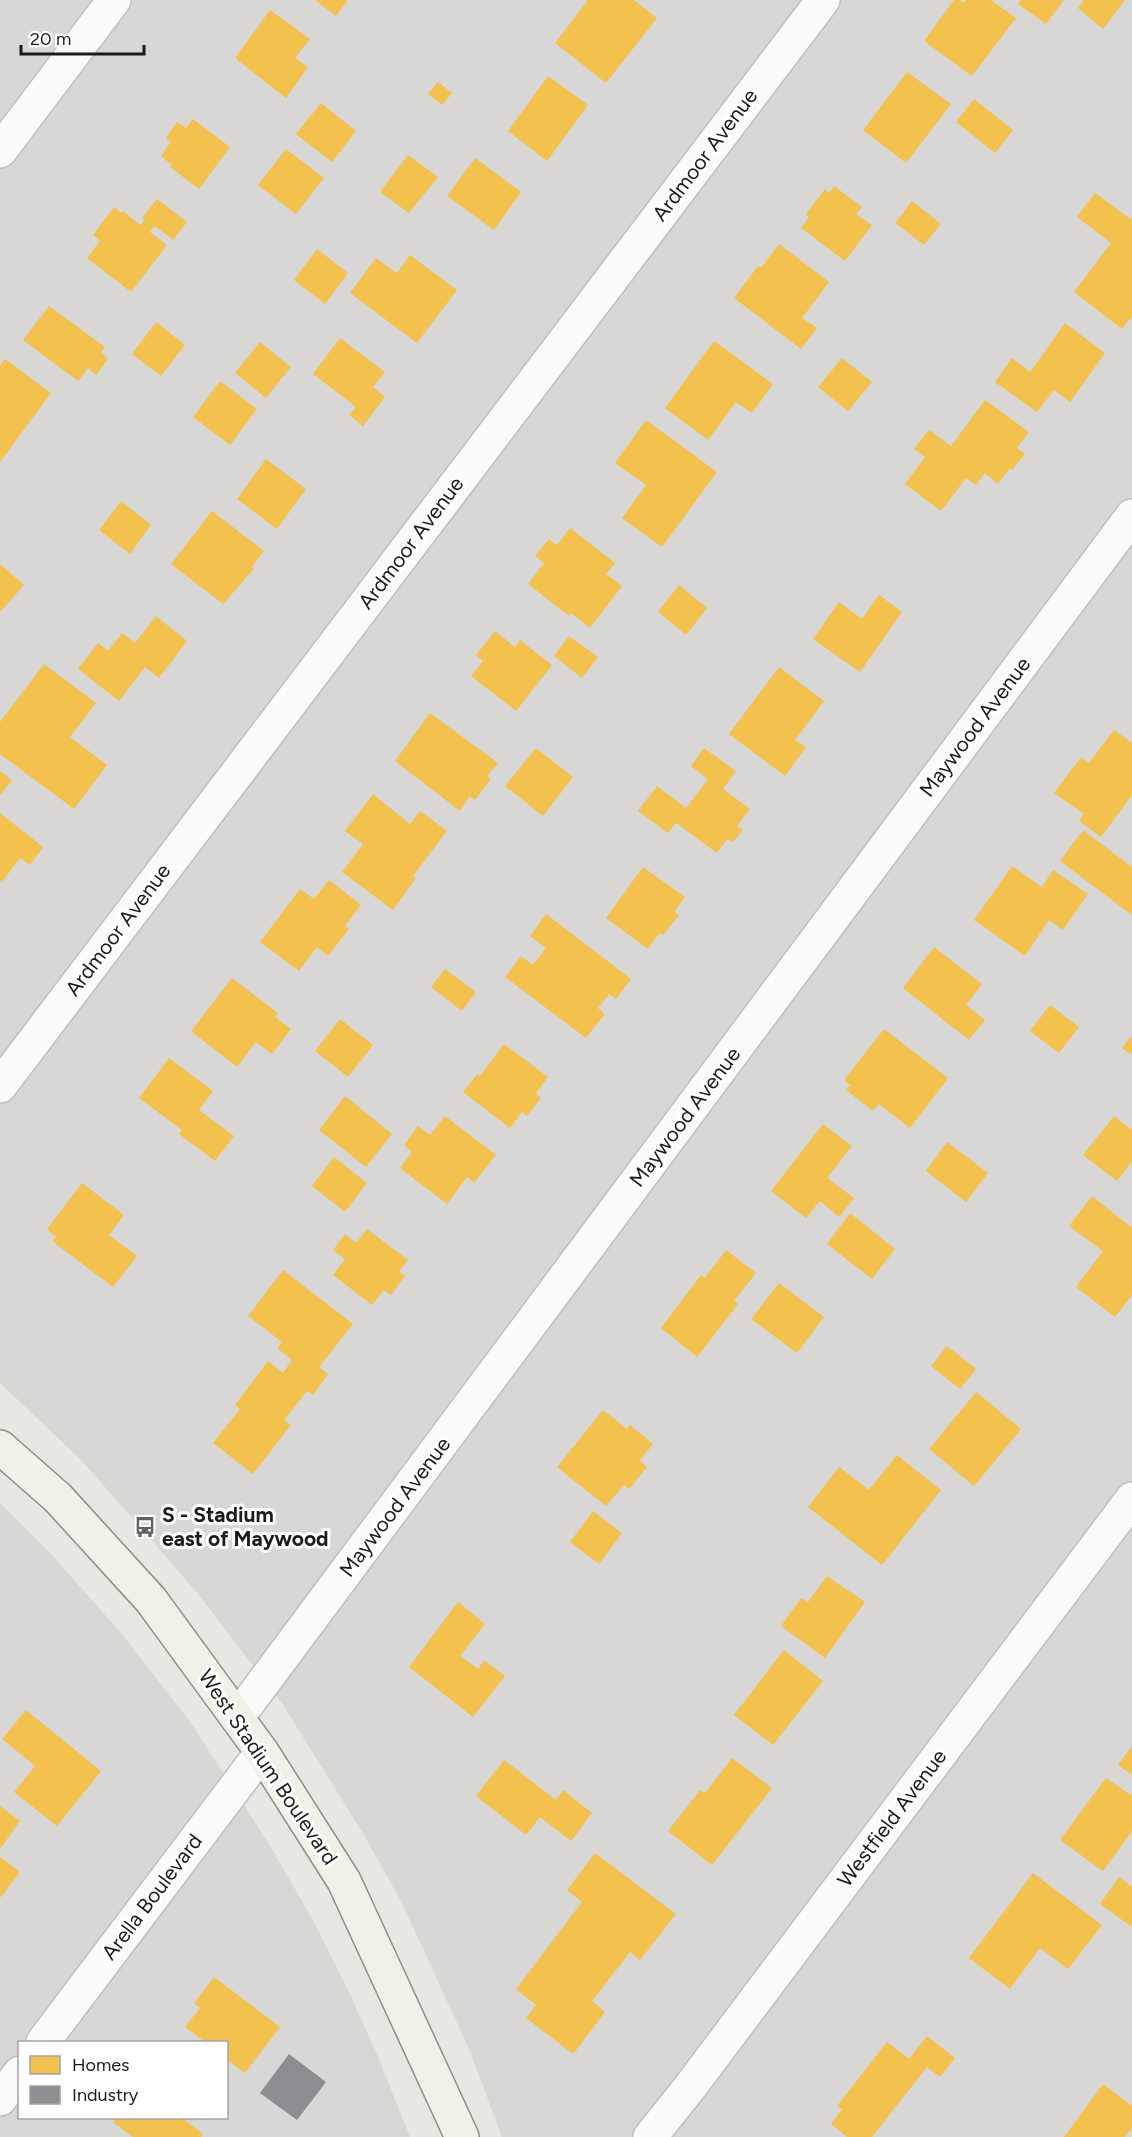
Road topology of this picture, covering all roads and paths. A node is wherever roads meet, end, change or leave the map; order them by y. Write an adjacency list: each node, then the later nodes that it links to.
1 (114, 0): 3 (street)
2 (823, 0): 5 (street, Ardmoor Avenue)
3 (0, 151)
4 (1132, 516): 8 (street, Maywood Avenue)
5 (0, 1086)
6 (0, 1448): 8 (main road, West Stadium Boulevard)
7 (1132, 1499): 14 (street, Westfield Avenue)
8 (237, 1718): 9 (main road, West Stadium Boulevard)
9 (262, 1752): 10 (street, Arella Boulevard); 13 (main road, West Stadium Boulevard)
10 (45, 2041)
11 (18, 2076): 12 (street)
12 (0, 2099)
13 (462, 2137)
14 (650, 2137)

